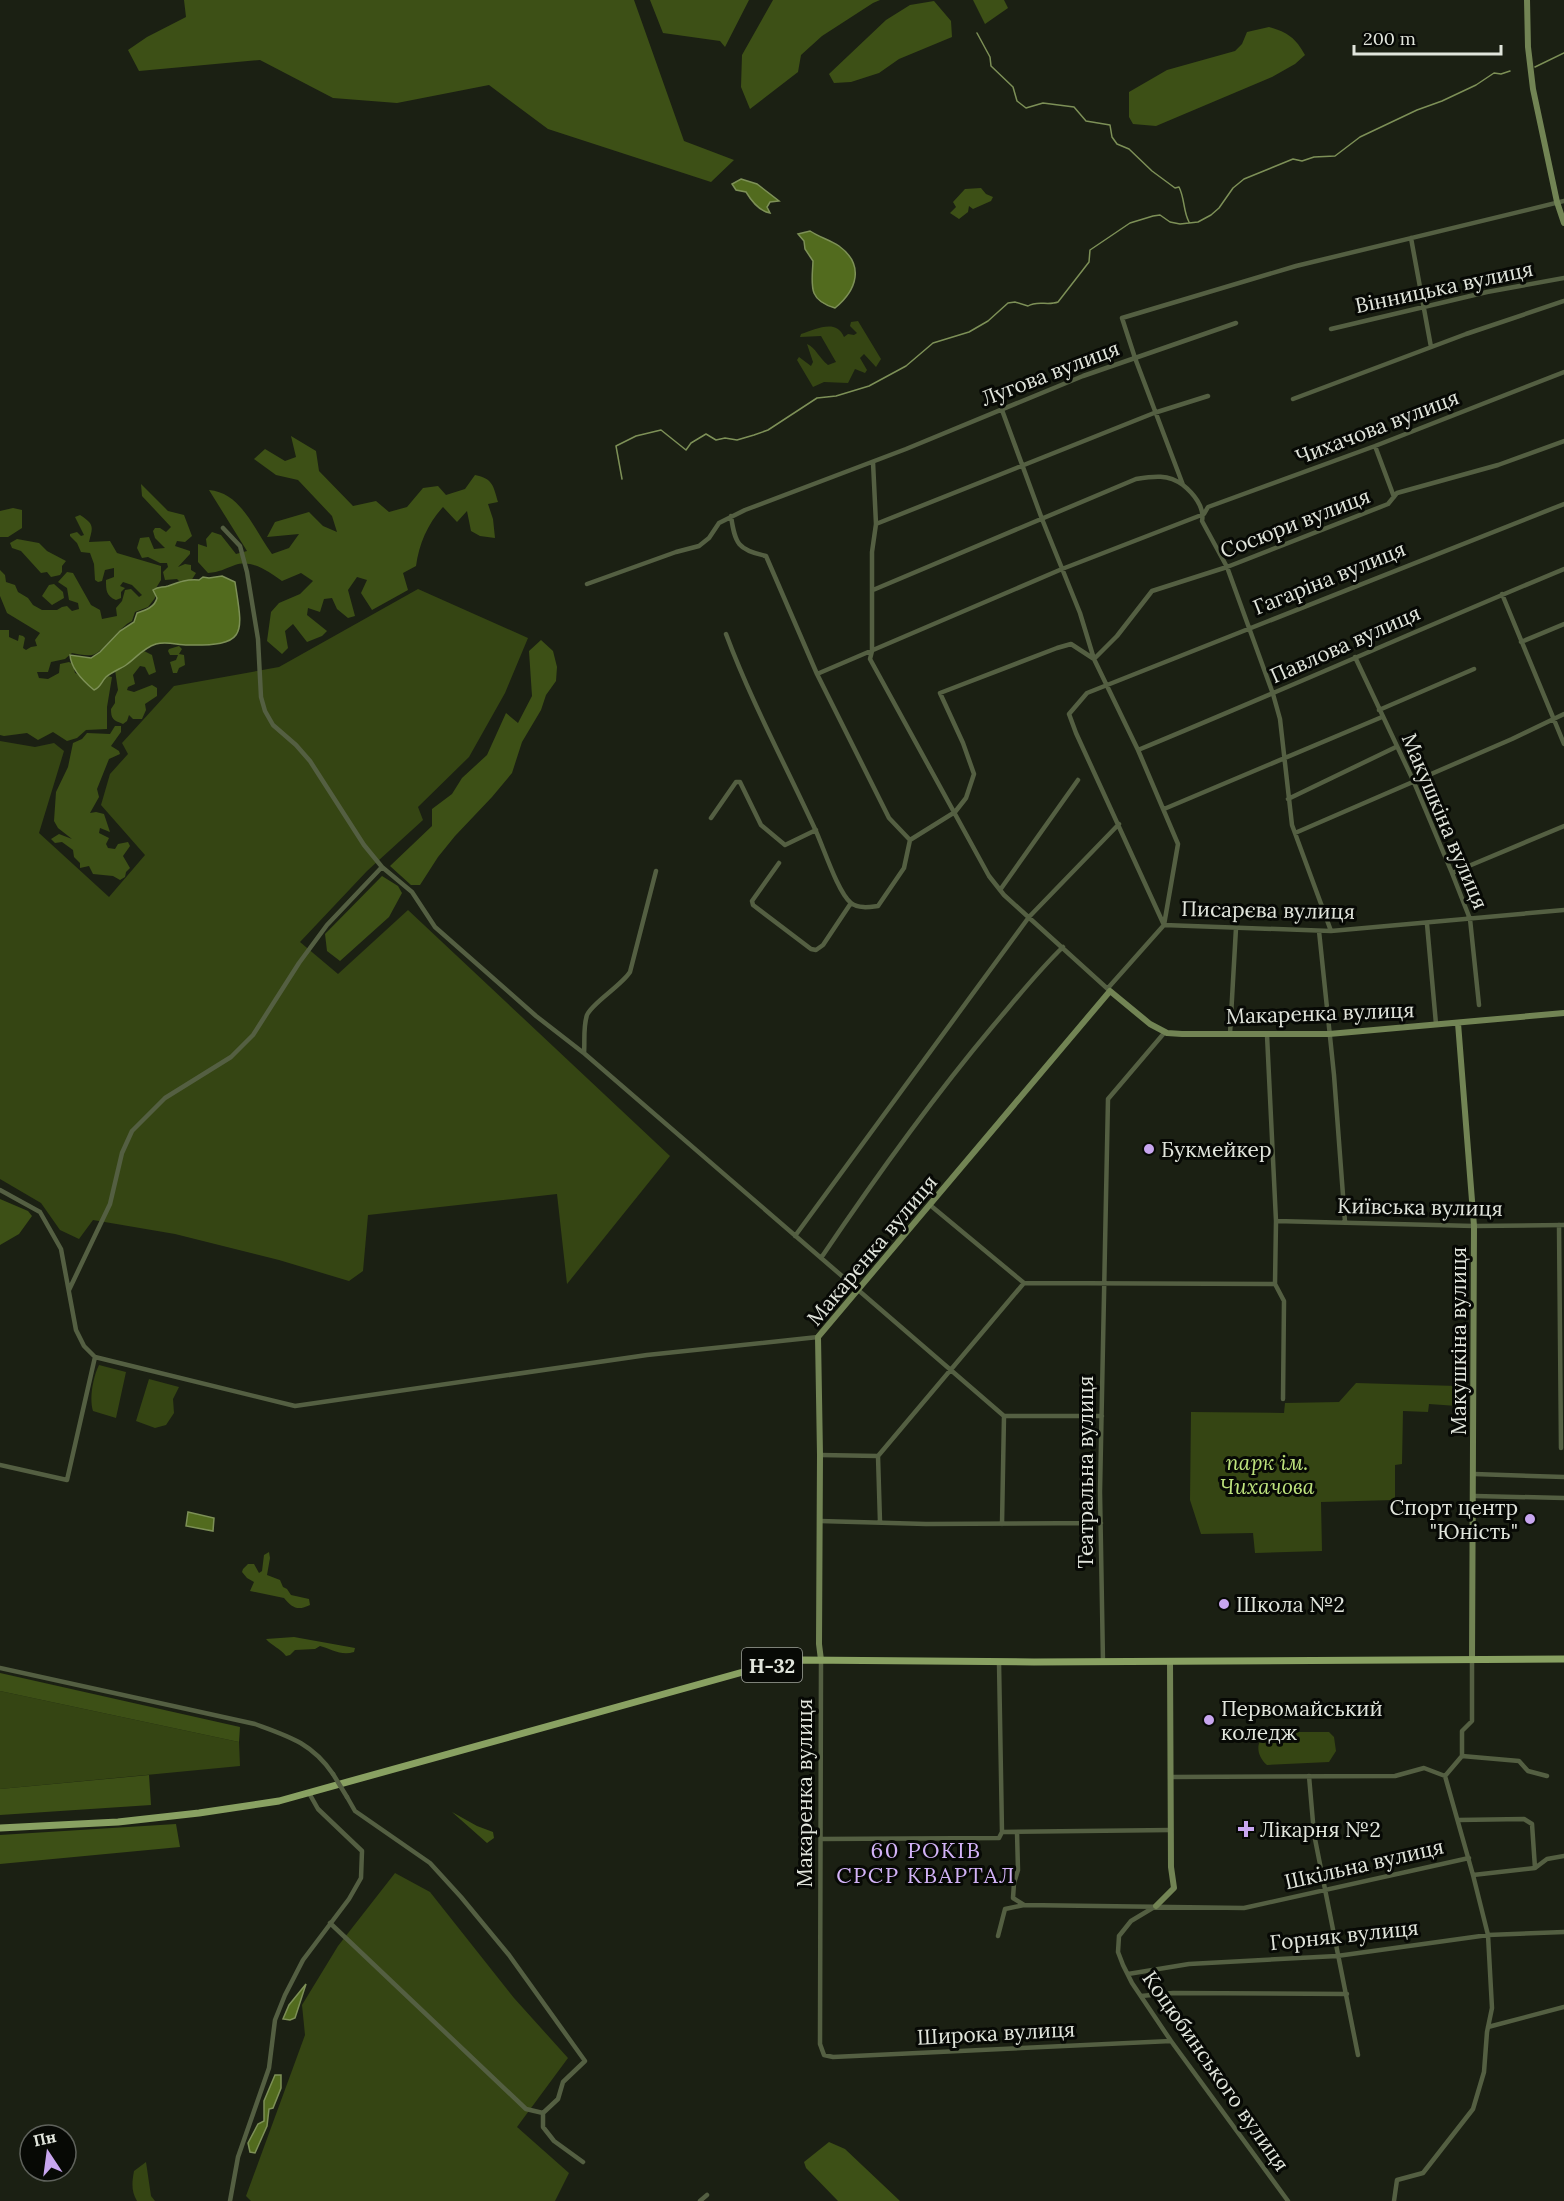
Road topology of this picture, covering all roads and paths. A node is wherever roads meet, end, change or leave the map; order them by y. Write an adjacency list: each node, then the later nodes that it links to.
1 (1527, 0): 2 (street)
2 (1560, 201): 3 (street); 4 (street, Лугова вулиця)
3 (1564, 223)
4 (1411, 238): 7 (street); 11 (street, Лугова вулиця)
5 (1564, 278): 7 (street, Вінницька вулиця)
6 (1564, 301): 10 (street)
7 (1424, 307): 9 (street, Вінницька вулиця); 10 (street)
8 (1236, 323): 11 (street)
9 (1331, 329)
10 (1431, 347): 14 (street)
11 (1135, 358): 15 (street, Лугова вулиця); 16 (street)
12 (1564, 372): 18 (street, Чихачова вулиця)
13 (1208, 396): 16 (street)
14 (1293, 399)
15 (1002, 410): 19 (street, Лугова вулиця); 20 (street)
16 (1154, 413): 20 (street); 21 (street)
17 (1564, 441): 22 (street, Сосюри вулиця)
18 (1375, 446): 22 (street); 24 (street, Чихачова вулиця)
19 (873, 462): 25 (street, Лугова вулиця); 27 (street)
20 (1023, 467): 26 (street); 27 (street)
21 (1183, 485): 24 (street); 26 (street)
22 (1394, 497): 29 (street, Сосюри вулиця)
23 (1564, 504): 36 (street, Гагаріна вулиця)
24 (1204, 514): 29 (street); 31 (street, Чихачова вулиця)
25 (731, 516): 32 (street, Лугова вулиця); 43 (street)
26 (1042, 519): 31 (street); 33 (street)
27 (876, 524): 33 (street)
28 (223, 528): 66 (street)
29 (1227, 567): 36 (street); 41 (street, Сосюри вулиця)
30 (1564, 568): 34 (street, Павлова вулиця)
31 (1062, 569): 39 (street, Чихачова вулиця); 41 (street)
32 (587, 584)
33 (873, 590): 39 (street)
34 (1502, 594): 38 (street); 40 (street, Павлова вулиця)
35 (1564, 624): 38 (street)
36 (1250, 627): 44 (street, Гагаріна вулиця); 45 (street)
37 (726, 633): 62 (street)
38 (1521, 642): 49 (street)
39 (872, 651): 43 (street, Чихачова вулиця); 58 (street)
40 (1355, 657): 45 (street, Павлова вулиця); 46 (street, Макушкіна вулиця)
41 (1094, 658): 44 (street); 58 (street)
42 (1474, 669): 46 (street)
43 (817, 674): 64 (street)
44 (1107, 684): 52 (street); 60 (street, Гагаріна вулиця)
45 (1273, 694): 52 (street, Павлова вулиця); 53 (street)
46 (1379, 710): 48 (street, Макушкіна вулиця)
47 (1564, 714): 49 (street)
48 (1382, 717): 51 (street, Макушкіна вулиця); 53 (street)
49 (1553, 718): 50 (street); 55 (street)
50 (1564, 744)
51 (1396, 747): 55 (street, Макушкіна вулиця); 56 (street)
52 (1138, 750): 57 (street)
53 (1285, 757): 56 (street); 57 (street)
54 (1078, 780): 69 (street)
55 (1413, 780): 63 (street); 68 (street, Макушкіна вулиця)
56 (1288, 799): 63 (street)
57 (1164, 809): 75 (street)
58 (955, 812): 64 (street); 69 (street)
59 (711, 818): 62 (street)
60 (1119, 824): 72 (street); 75 (street)
61 (1564, 826): 68 (street)
62 (816, 830): 70 (street)
63 (1295, 833): 78 (street)
64 (910, 840): 70 (street)
65 (779, 863): 70 (street)
66 (382, 867): 89 (street); 101 (street)
67 (656, 871): 89 (street)
68 (1452, 873): 73 (street, Макушкіна вулиця)
69 (1000, 890): 72 (street)
70 (851, 903)
71 (1564, 910): 73 (street, Писарєва вулиця)
72 (1029, 917): 79 (street); 96 (street)
73 (1470, 919): 74 (street, Писарєва вулиця); 81 (street, Макушкіна вулиця)
74 (1427, 924): 78 (street, Писарєва вулиця); 84 (street)
75 (1164, 925): 76 (street, Писарєва вулиця); 80 (street, Писарєва вулиця)
76 (1236, 928): 77 (street, Писарєва вулиця); 86 (street)
77 (1319, 931): 78 (street, Писарєва вулиця); 87 (street)
78 (1331, 931)
79 (1063, 947): 80 (street); 97 (street)
80 (1109, 990): 85 (street); 91 (street, Макаренка вулиця)
81 (1479, 1005)
82 (1564, 1013): 83 (street, Макаренка вулиця)
83 (1458, 1023): 84 (street, Макаренка вулиця); 95 (street, Макушкіна вулиця)
84 (1436, 1024): 87 (street, Макаренка вулиця)
85 (1165, 1032): 86 (street, Макаренка вулиця); 98 (street, Театральна вулиця)
86 (1230, 1034): 88 (street, Макаренка вулиця)
87 (1329, 1034): 88 (street, Макаренка вулиця); 93 (street)
88 (1267, 1035): 92 (street)
89 (584, 1053): 96 (street)
90 (0, 1190): 101 (street)
91 (930, 1204): 99 (street); 102 (street, Макаренка вулиця)
92 (1276, 1221): 93 (street, Київська вулиця); 100 (street)
93 (1345, 1222): 95 (street, Київська вулиця)
94 (1562, 1225): 95 (street, Київська вулиця); 109 (street)
95 (1474, 1226): 113 (street, Макушкіна вулиця)
96 (795, 1236): 97 (street)
97 (820, 1258): 102 (street)
98 (1105, 1282): 99 (street); 100 (street); 108 (street, Театральна вулиця)
99 (1024, 1283): 105 (street)
100 (1275, 1284): 106 (street)
101 (69, 1290): 104 (street)
102 (858, 1290): 103 (street, Макаренка вулиця); 105 (street)
103 (818, 1337): 104 (street); 110 (street, Макаренка вулиця)
104 (95, 1357): 112 (street)
105 (952, 1369): 107 (street); 111 (street)
106 (1283, 1399)
107 (1004, 1416): 108 (street); 120 (street)
108 (1102, 1416): 119 (street, Театральна вулиця)
109 (1561, 1448)
110 (820, 1455): 111 (street); 117 (street, Макаренка вулиця)
111 (878, 1456): 118 (street)
112 (0, 1465)
113 (1474, 1474): 114 (street); 115 (street, Макушкіна вулиця)
114 (1564, 1477)
115 (1474, 1496): 116 (street); 123 (street, Макушкіна вулиця)
116 (1564, 1498)
117 (820, 1521): 118 (street); 122 (street, Макаренка вулиця)
118 (880, 1522): 120 (street)
119 (1101, 1523): 120 (street); 126 (street, Театральна вулиця)
120 (1002, 1524)
121 (1564, 1659): 123 (main road, Н-32)
122 (821, 1660): 125 (main road, Н-32); 133 (main road, Н-32); 139 (street, Макаренка вулиця)
123 (1472, 1660): 124 (main road, Н-32); 128 (street)
124 (1170, 1661): 126 (main road, Н-32); 132 (street)
125 (999, 1662): 126 (main road, Н-32); 137 (street)
126 (1103, 1662)
127 (0, 1668): 160 (street, bridge)
128 (1462, 1756): 130 (street); 131 (street)
129 (1309, 1776): 130 (street); 132 (street); 144 (street)
130 (1446, 1776): 134 (street)
131 (1547, 1776)
132 (1171, 1777): 136 (street)
133 (309, 1793): 135 (main road, Н-32); 147 (street)
134 (1458, 1820): 141 (street); 142 (street)
135 (0, 1828)
136 (1171, 1830): 138 (street); 146 (street)
137 (1002, 1832): 138 (street); 139 (street)
138 (1017, 1832): 145 (street)
139 (820, 1839): 158 (street, Макаренка вулиця)
140 (1564, 1856): 142 (street)
141 (1469, 1858): 143 (street, Шкільна вулиця); 144 (street, Шкільна вулиця)
142 (1535, 1868): 143 (street)
143 (1473, 1875): 149 (street, Шкільна вулиця)
144 (1324, 1890): 146 (street, Шкільна вулиця); 151 (street)
145 (1024, 1905): 146 (street, Шкільна вулиця); 150 (street)
146 (1156, 1906): 152 (street, Коцюбинського вулиця)
147 (330, 1923): 160 (street); 163 (street)
148 (1564, 1932): 149 (street, Горняк вулиця)
149 (1488, 1935): 151 (street, Горняк вулиця); 156 (street, Шкільна вулиця)
150 (998, 1936)
151 (1337, 1956): 152 (street, Горняк вулиця); 153 (street)
152 (1128, 1974): 154 (street, Коцюбинського вулиця)
153 (1347, 1994): 154 (street); 159 (street)
154 (1141, 1996): 157 (street, Коцюбинського вулиця)
155 (1564, 2007): 156 (street)
156 (1488, 2027): 166 (street, Шкільна вулиця)
157 (1171, 2041): 158 (street, Широка вулиця); 165 (street, Коцюбинського вулиця)
158 (824, 2055)
159 (1358, 2055)
160 (543, 2113): 161 (street)
161 (583, 2162)
162 (707, 2195): 164 (street)
163 (230, 2201)
164 (700, 2201)
165 (1288, 2201)
166 (1394, 2201)

